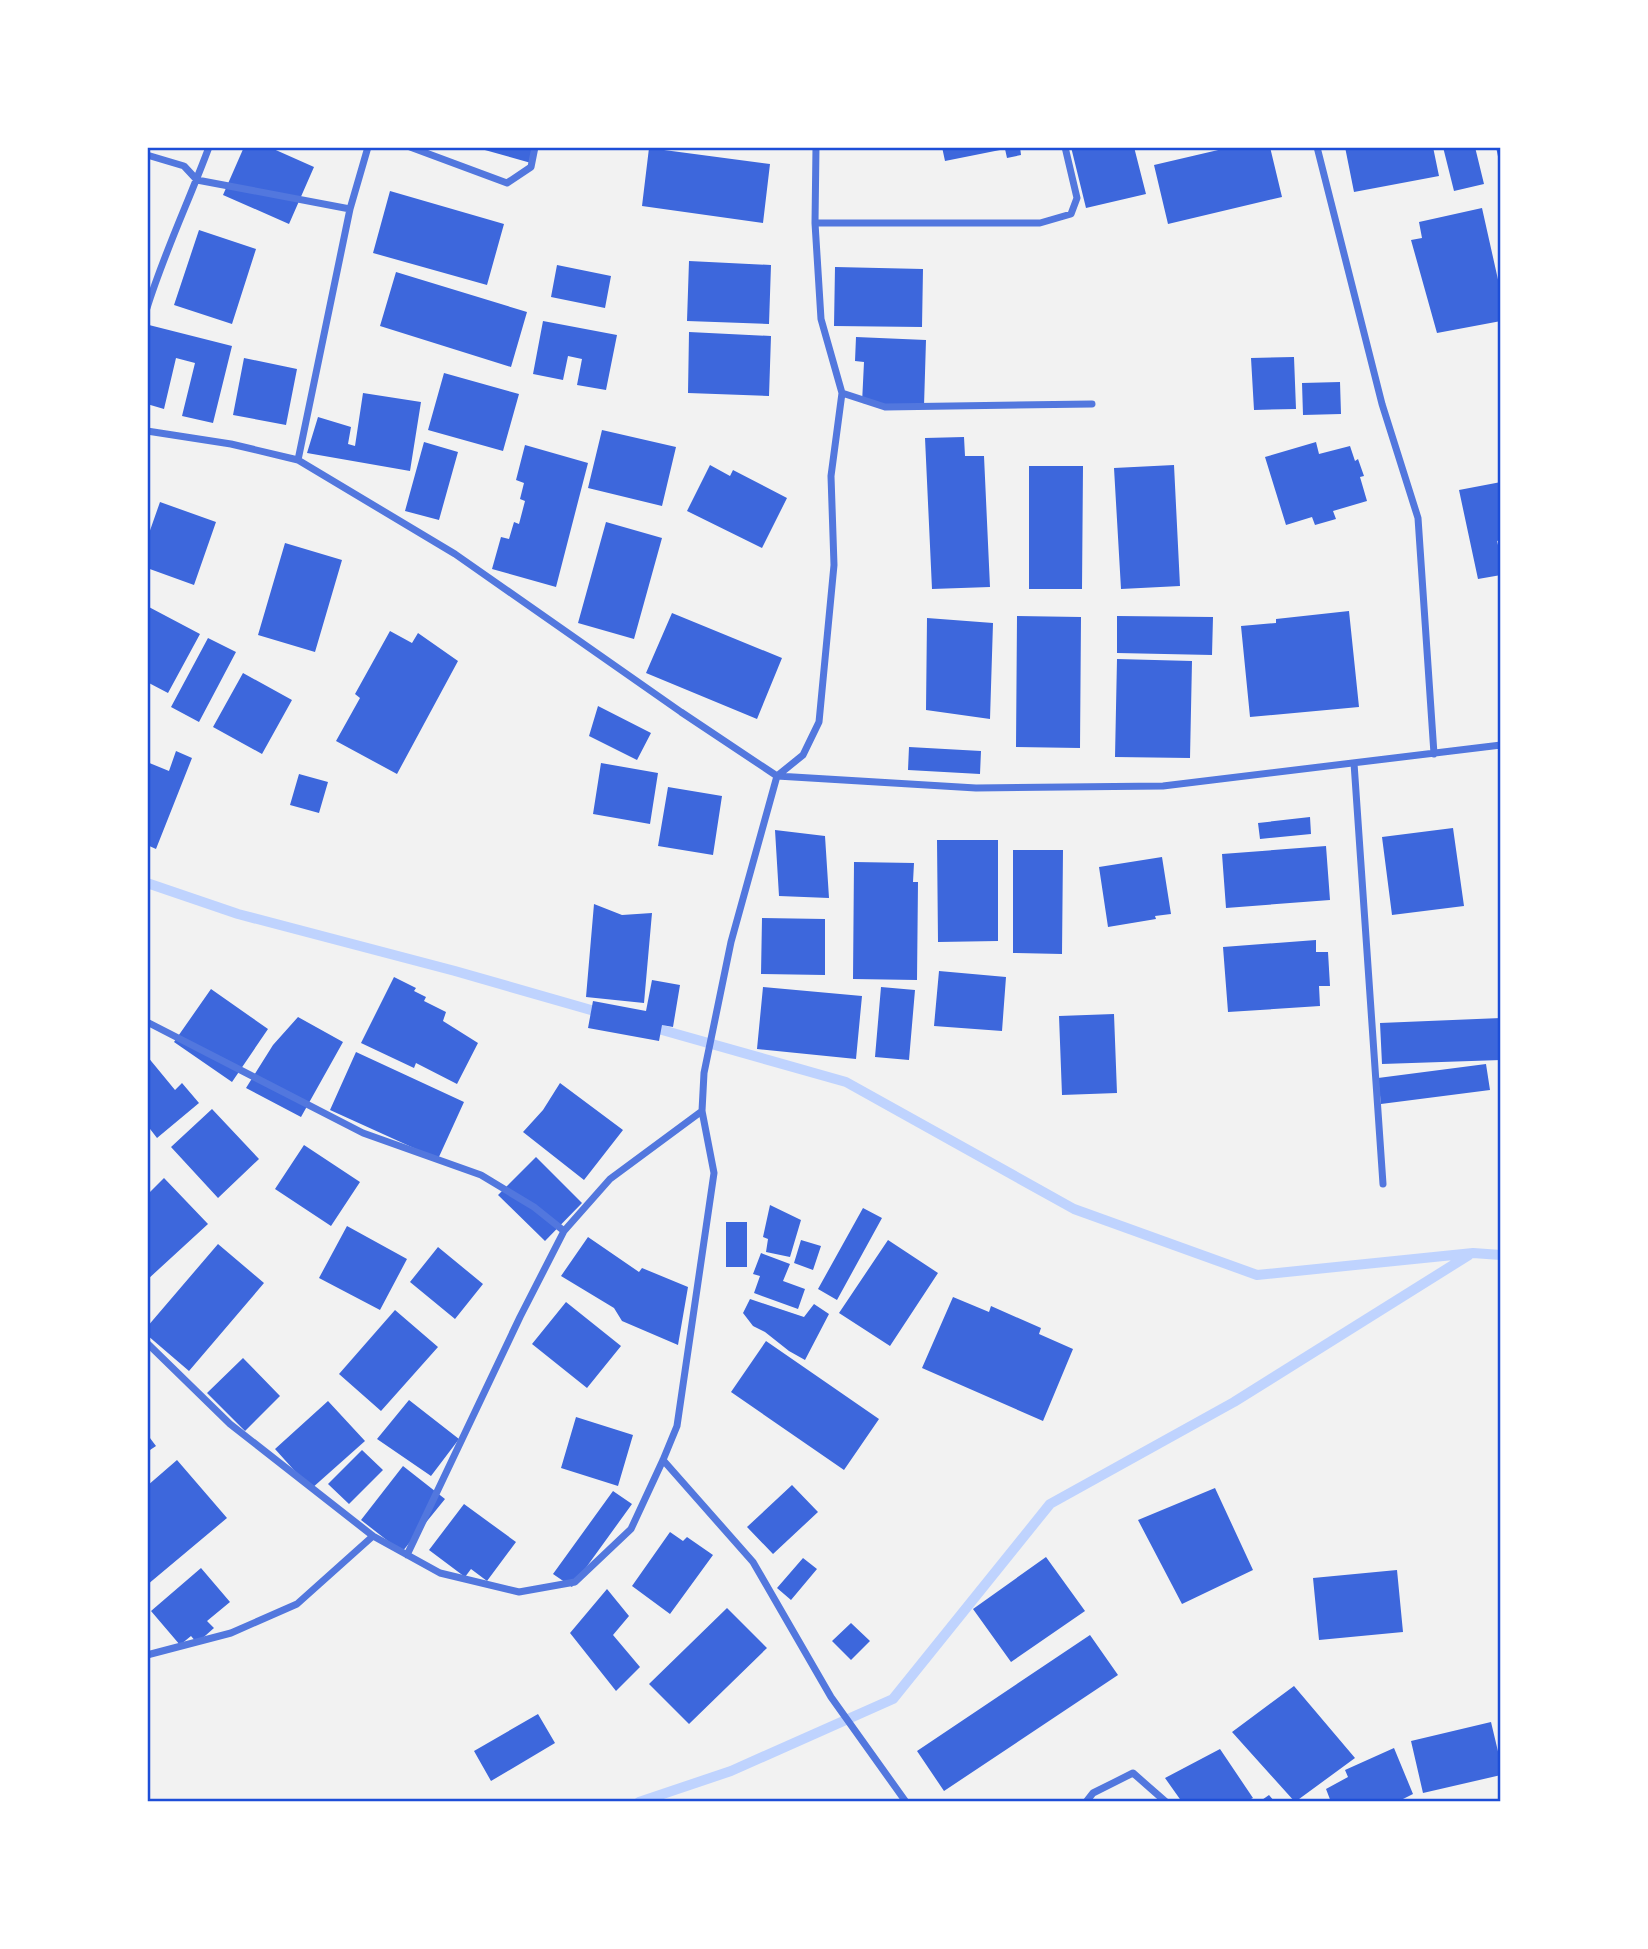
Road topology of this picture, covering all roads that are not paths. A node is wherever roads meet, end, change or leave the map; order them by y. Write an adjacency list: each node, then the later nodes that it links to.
1 (209, 147): 9 (street)
2 (368, 147): 10 (street)
3 (410, 147): 4 (street)
4 (536, 147)
5 (816, 147): 11 (street)
6 (1065, 147): 11 (street)
7 (1317, 147): 18 (street)
8 (147, 155): 9 (street)
9 (197, 180): 10 (street); 12 (street)
10 (350, 209): 16 (street)
11 (815, 223): 13 (street)
12 (147, 308)
13 (842, 393): 14 (street); 20 (street)
14 (1092, 404)
15 (147, 431): 16 (street)
16 (298, 460): 20 (street)
17 (1501, 745): 18 (street)
18 (1434, 754): 19 (street)
19 (1354, 763): 20 (street); 23 (street)
20 (777, 776): 22 (street)
21 (147, 1021): 24 (street)
22 (702, 1111): 24 (street); 26 (street)
23 (1383, 1184)
24 (564, 1231): 28 (street)
25 (147, 1343): 27 (street)
26 (663, 1460): 28 (street); 30 (street)
27 (373, 1536): 28 (street); 29 (street)
28 (407, 1555)
29 (147, 1656)
30 (906, 1802)
31 (1086, 1802): 32 (street)
32 (1166, 1802)

